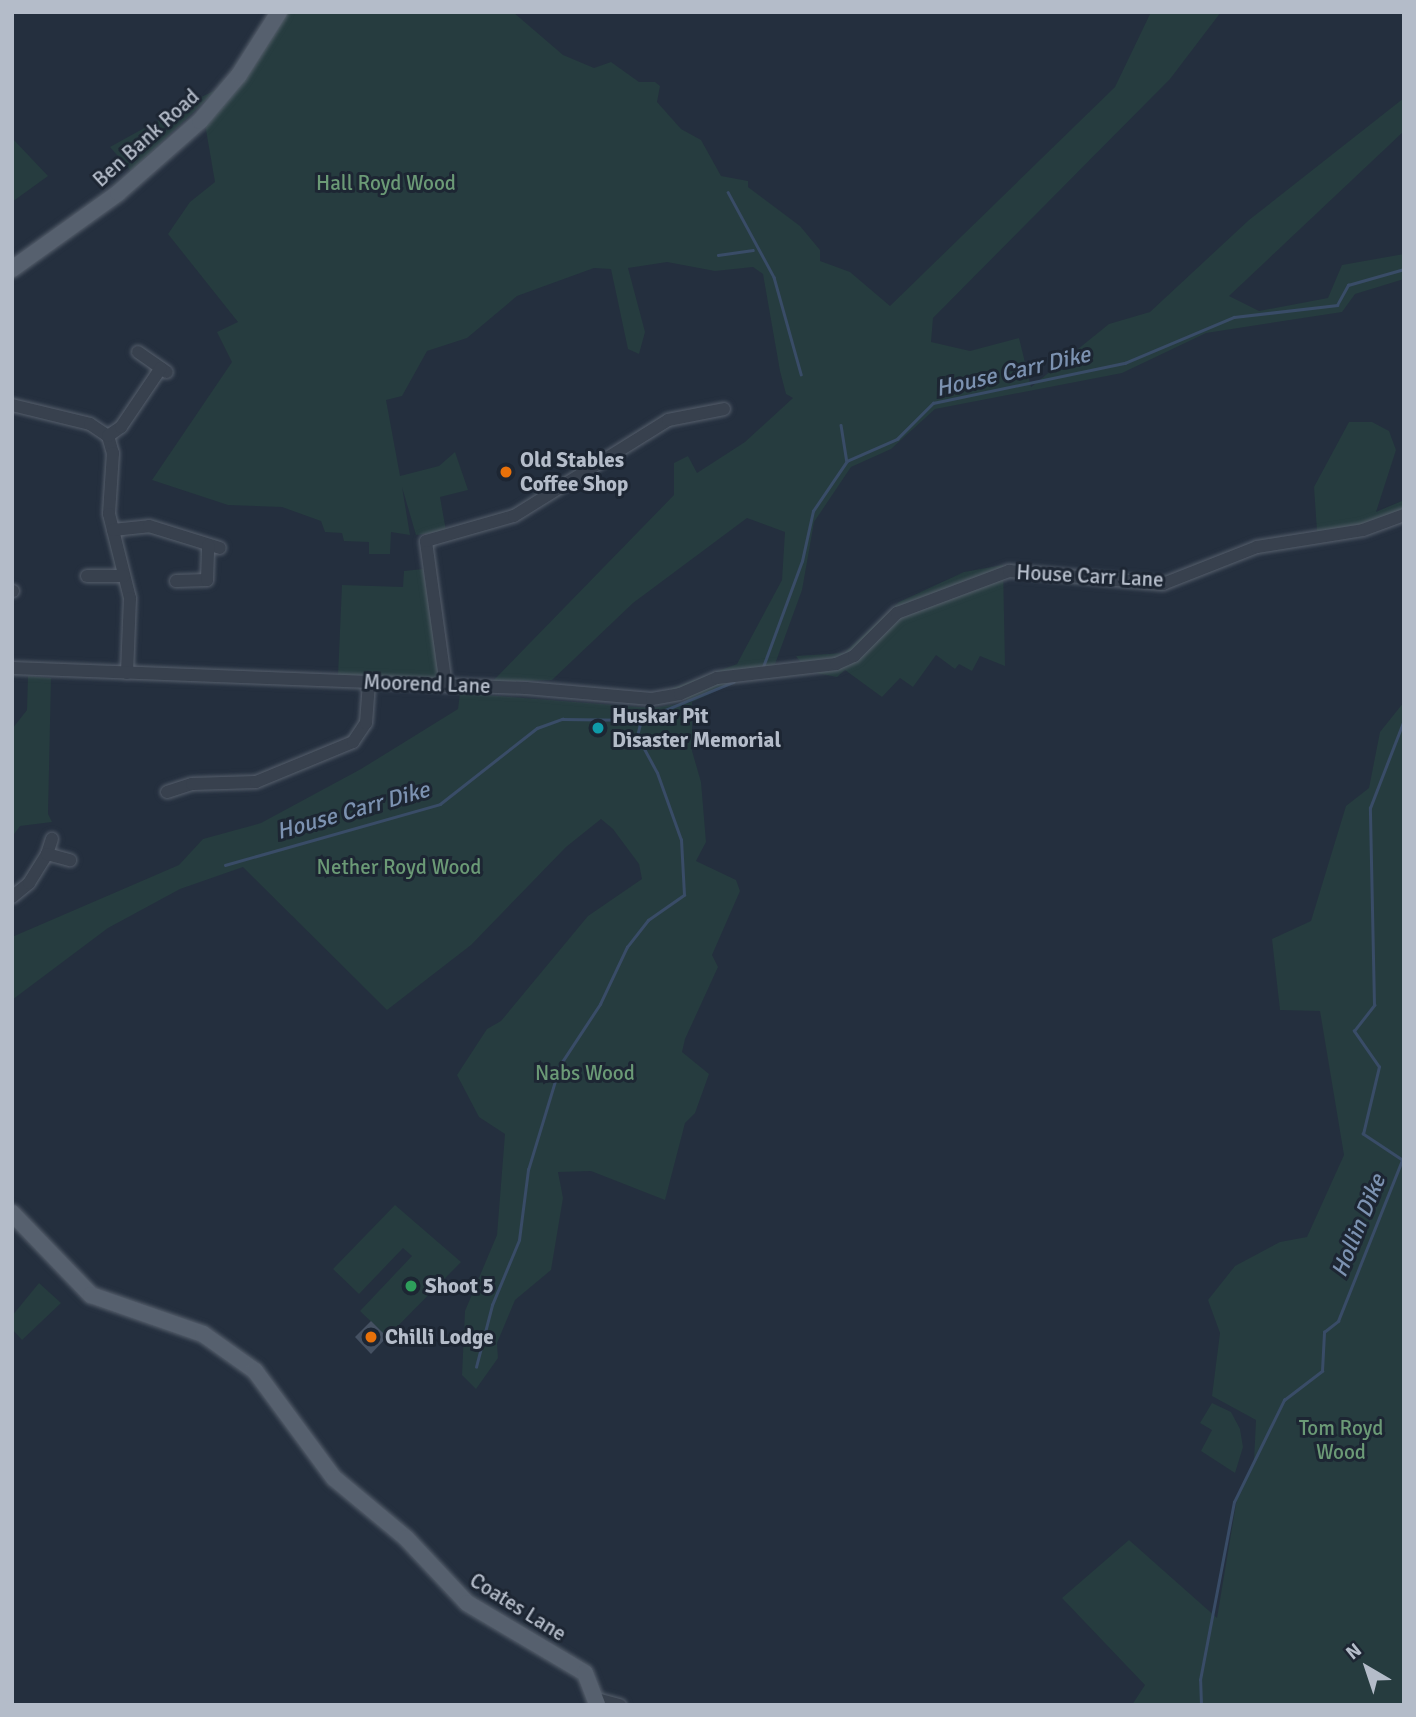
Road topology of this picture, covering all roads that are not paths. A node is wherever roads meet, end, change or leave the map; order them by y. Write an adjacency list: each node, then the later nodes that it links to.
1 (279, 12): 2 (main road, Ben Bank Road)
2 (12, 269)
3 (141, 357): 6 (street)
4 (12, 405): 6 (street)
5 (724, 409): 16 (street)
6 (108, 436): 8 (street)
7 (1404, 515): 12 (street, House Carr Lane)
8 (113, 530): 9 (street); 11 (street)
9 (124, 576): 10 (street); 14 (street)
10 (87, 577)
11 (176, 580)
12 (836, 664): 16 (street, Moorend Lane)
13 (12, 668): 14 (street, Moorend Lane)
14 (127, 673): 15 (street, Moorend Lane)
15 (369, 682): 16 (street, Moorend Lane); 17 (street)
16 (446, 685)
17 (167, 792)
18 (52, 839): 19 (street)
19 (47, 853): 20 (street); 21 (street)
20 (70, 860)
21 (12, 897)
22 (12, 1213): 23 (main road, Coates Lane)
23 (597, 1702): 24 (street)
24 (620, 1705)

